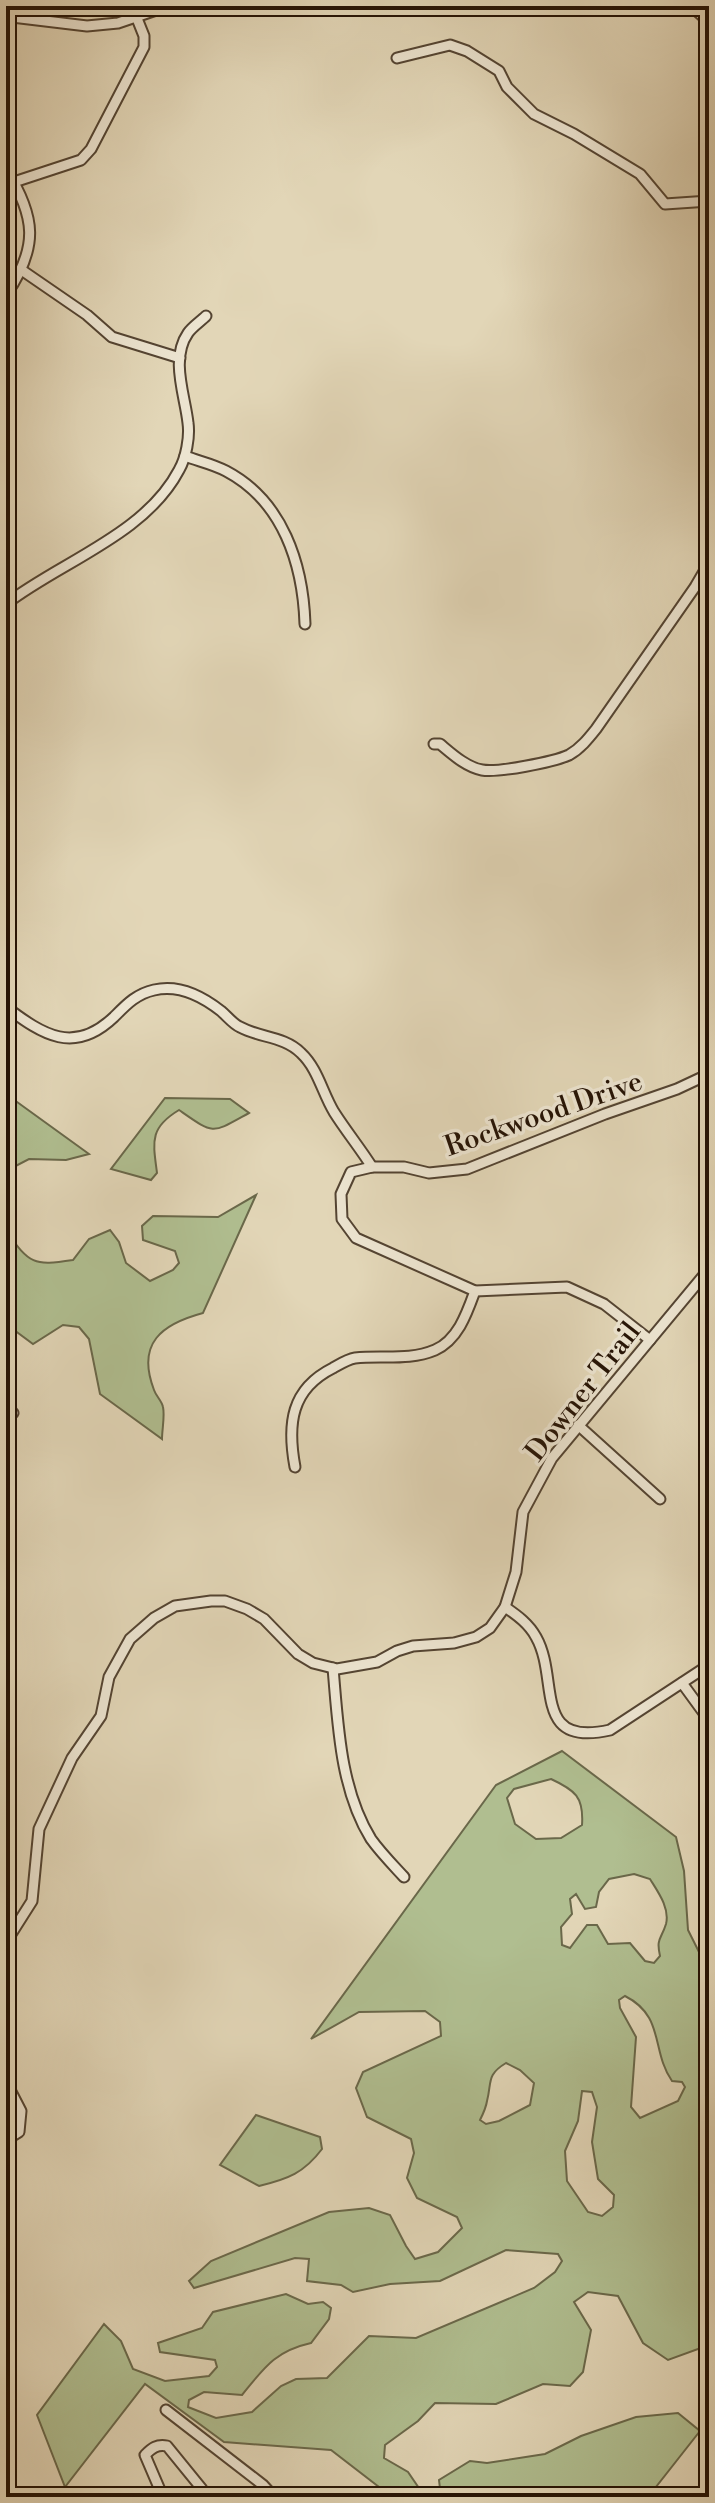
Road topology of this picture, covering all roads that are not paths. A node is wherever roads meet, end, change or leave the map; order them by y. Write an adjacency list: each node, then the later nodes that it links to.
1 (168, 6): 4 (street)
2 (691, 6): 5 (street)
3 (6, 14): 4 (street)
4 (136, 16): 8 (street)
5 (709, 22)
6 (397, 58): 9 (street)
7 (6, 169): 8 (street)
8 (14, 182): 10 (street)
9 (709, 201)
10 (23, 271): 11 (street); 13 (street)
11 (6, 295)
12 (206, 316): 13 (street)
13 (180, 358): 14 (street)
14 (185, 456): 16 (street); 17 (street)
15 (709, 563): 18 (street)
16 (6, 604)
17 (305, 624)
18 (434, 744)
19 (6, 1007): 21 (street)
20 (709, 1074): 21 (street, Rockwood Drive)
21 (372, 1167): 23 (street)
22 (709, 1269): 24 (street, Downer Trail)
23 (475, 1291): 24 (street); 26 (street)
24 (650, 1340): 25 (street, Downer Trail)
25 (578, 1425): 27 (street); 28 (street, Downer Trail)
26 (295, 1467)
27 (660, 1499)
28 (505, 1607): 30 (street, Downer Trail); 31 (street)
29 (709, 1665): 31 (street)
30 (333, 1668): 33 (street); 34 (street, Downer Trail)
31 (682, 1683): 32 (street)
32 (709, 1720)
33 (404, 1877)
34 (6, 1942)
35 (6, 2082): 36 (street)
36 (6, 2140)
37 (166, 2410): 40 (street)
38 (202, 2489): 39 (street)
39 (163, 2497)
40 (274, 2497)

